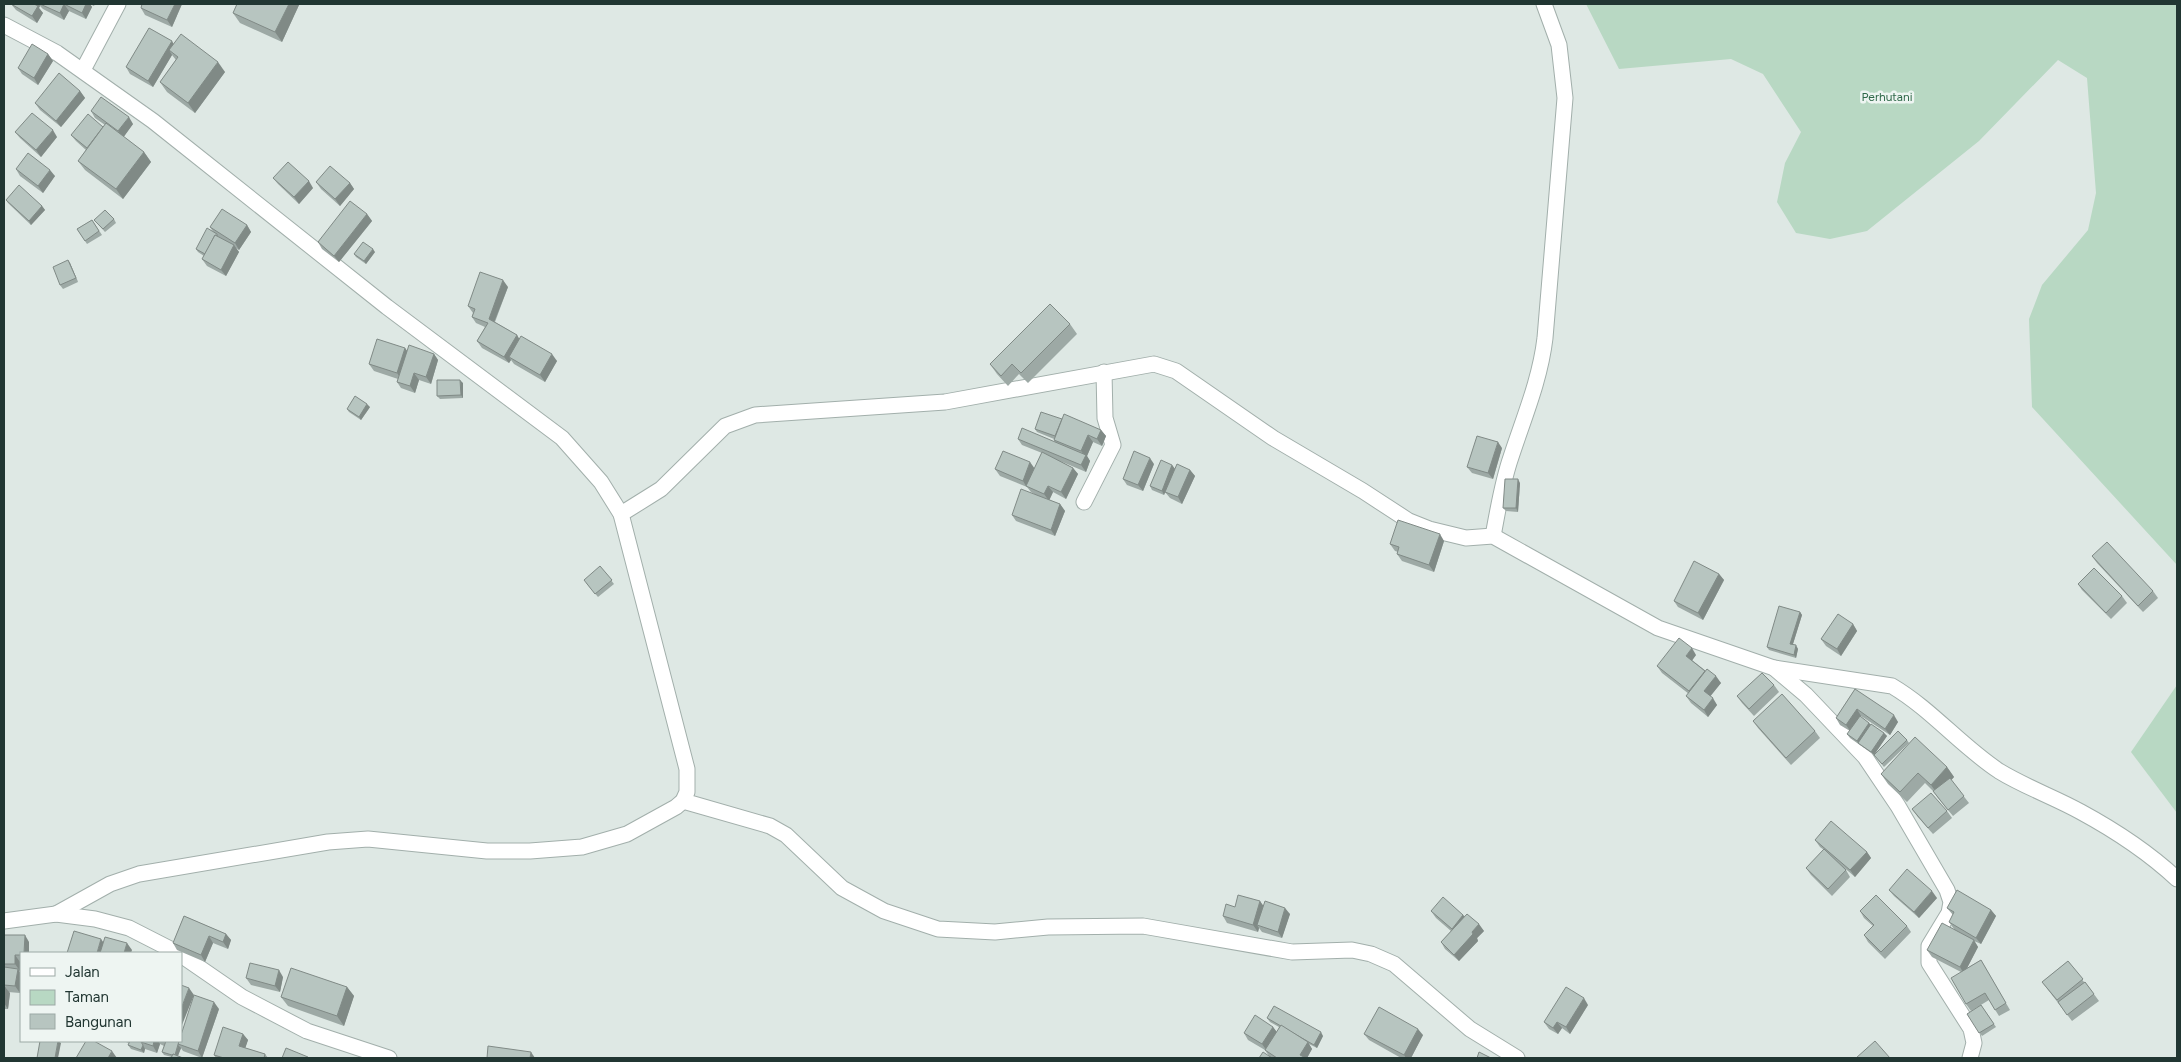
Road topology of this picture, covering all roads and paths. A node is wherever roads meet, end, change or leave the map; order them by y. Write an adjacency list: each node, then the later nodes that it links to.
1 (118, 4): 4 (street)
2 (1544, 4): 8 (street)
3 (4, 25): 4 (street)
4 (83, 70): 7 (street)
5 (1104, 372): 6 (street); 7 (street); 8 (street)
6 (1084, 502)
7 (621, 514): 10 (street)
8 (1493, 536): 9 (street)
9 (1774, 668): 11 (street); 18 (street)
10 (683, 801): 12 (street); 17 (street)
11 (2177, 879)
12 (56, 914): 13 (street); 14 (street)
13 (4, 920)
14 (176, 952)
15 (182, 957): 16 (street)
16 (389, 1058)
17 (1517, 1058)
18 (1970, 1058)

